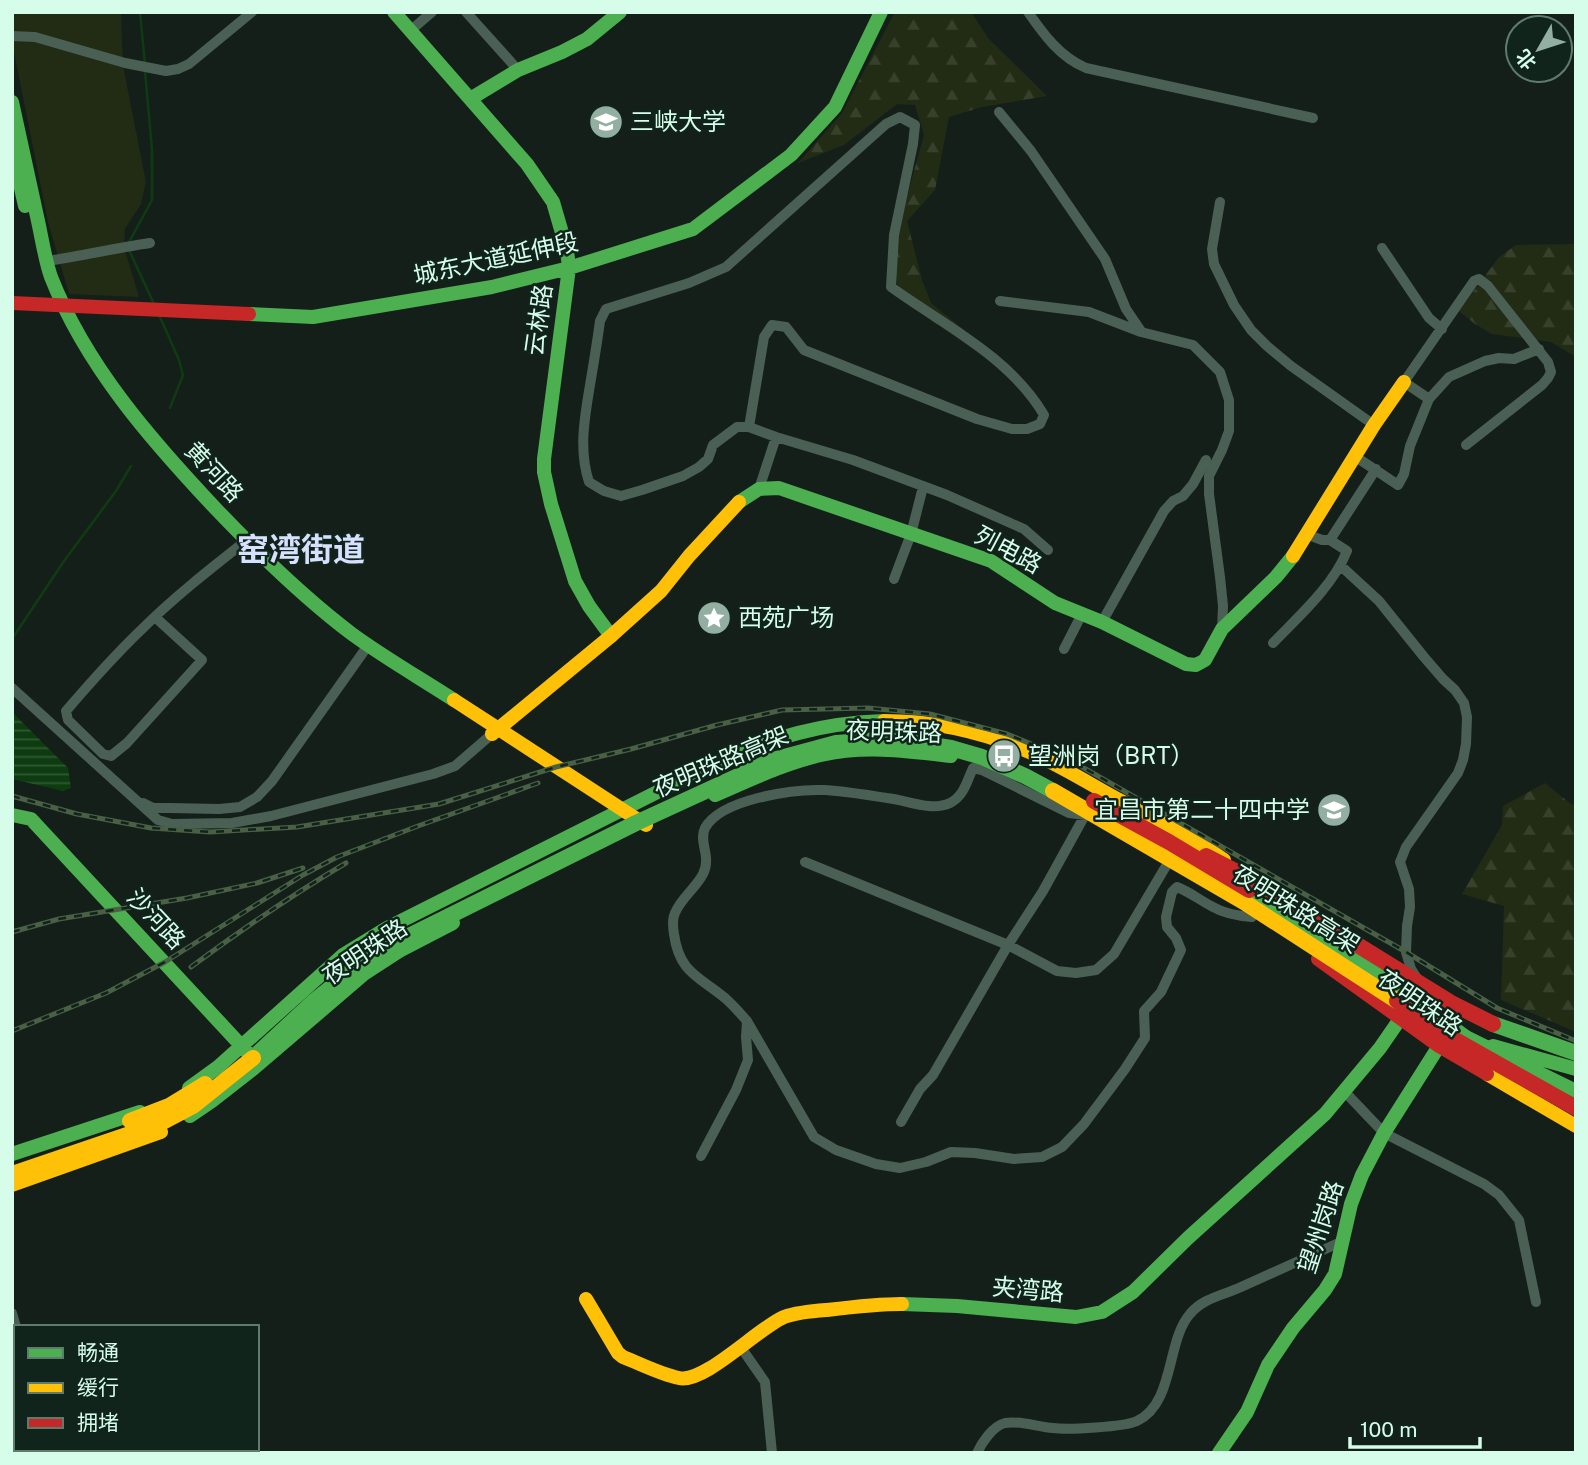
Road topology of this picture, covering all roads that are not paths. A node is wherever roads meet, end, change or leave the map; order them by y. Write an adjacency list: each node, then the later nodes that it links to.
1 (251, 12): 10 (street)
2 (394, 12): 9 (main road, 云林路)
3 (432, 12): 9 (street)
4 (466, 12): 11 (street)
5 (620, 12): 11 (main road)
6 (873, 12): 21 (main road, 城东大道延伸段)
7 (881, 12): 21 (main road, 城东大道延伸段)
8 (1028, 12): 15 (street)
9 (410, 31): 12 (main road, 云林路)
10 (12, 36)
11 (518, 70): 12 (main road)
12 (470, 99): 21 (main road, 云林路)
13 (12, 102): 20 (main road, 黄河路)
14 (999, 112): 27 (street)
15 (1313, 118)
16 (12, 149): 23 (main road, 黄河路)
17 (1220, 202): 31 (street)
18 (150, 243): 20 (street)
19 (1382, 248): 26 (street)
20 (47, 261): 23 (main road, 黄河路)
21 (568, 266): 23 (main road, 城东大道延伸段); 51 (main road, 云林路)
22 (12, 295): 23 (main road, 城东大道延伸段)
23 (56, 301): 25 (main road, 城东大道延伸段); 43 (main road, 黄河路)
24 (1000, 301): 27 (street)
25 (12, 303)
26 (1442, 329): 28 (street); 29 (street)
27 (1142, 331): 50 (street)
28 (1539, 349): 30 (street); 34 (street)
29 (1404, 382): 30 (street); 31 (main road, 列电路)
30 (1429, 399): 37 (street)
31 (1374, 425): 35 (main road, 列电路)
32 (749, 427): 32 (street); 33 (street)
33 (776, 437): 38 (street); 39 (street)
34 (1466, 445)
35 (1356, 457): 37 (street); 41 (main road, 列电路)
36 (1206, 460): 49 (street)
37 (1376, 469): 42 (street)
38 (923, 487): 40 (street); 44 (street)
39 (759, 489): 40 (main road, 列电路); 51 (main road)
40 (911, 534): 46 (street); 47 (main road, 列电路)
41 (1306, 534): 42 (street); 50 (main road, 列电路)
42 (1330, 540): 45 (street)
43 (244, 542): 48 (street); 53 (main road, 黄河路)
44 (1048, 550)
45 (1341, 566): 52 (street); 70 (street)
46 (894, 579)
47 (1082, 614): 49 (main road, 列电路); 54 (street)
48 (155, 617): 48 (street)
49 (1102, 622): 50 (main road, 列电路)
50 (1222, 629)
51 (611, 636): 56 (main road)
52 (1273, 643)
53 (367, 647): 56 (main road, 黄河路); 57 (street)
54 (1064, 649)
55 (12, 688): 57 (street)
56 (495, 731): 57 (street); 58 (main road, 黄河路)
57 (139, 802)
58 (619, 812): 62 (main road, 黄河路); 67 (main road, 夜明珠路); 71 (main road, 夜明珠路)
59 (12, 815): 71 (main road, 沙河路)
60 (1085, 815): 62 (main road, 夜明珠路); 64 (main road, 夜明珠路); 66 (street); 69 (street)
61 (1128, 819): 67 (main road, 夜明珠路高架, bridge); 73 (main road, bridge); 86 (main road, 夜明珠路高架, bridge)
62 (642, 827): 74 (main road, 夜明珠路)
63 (805, 862): 66 (street)
64 (1166, 866): 65 (main road, 夜明珠路); 66 (street)
65 (1252, 917): 68 (main road, 夜明珠路); 69 (street)
66 (1008, 945): 81 (street)
67 (1412, 998): 70 (main road, 夜明珠路)
68 (1400, 1019): 72 (main road, 夜明珠路); 78 (main road, 夹湾路)
69 (747, 1021): 85 (street)
70 (1444, 1021): 76 (main road, 夜明珠路)
71 (242, 1046): 74 (main road, 沙河路); 84 (main road, 夜明珠路)
72 (1439, 1046): 82 (main road, 夜明珠路); 83 (main road, 望州岗路)
73 (1576, 1053)
74 (260, 1065): 88 (main road, 夜明珠路)
75 (1500, 1066): 79 (main road, bridge); 80 (main road, 夜明珠路高架, bridge); 87 (main road, 夜明珠路高架, bridge)
76 (1545, 1066): 77 (main road); 79 (main road, 夜明珠路)
77 (1576, 1070)
78 (1344, 1091): 83 (street); 92 (main road, 夹湾路)
79 (1576, 1091)
80 (1576, 1108)
81 (901, 1122)
82 (1576, 1126)
83 (1384, 1133): 89 (main road, 望州岗路); 91 (street)
84 (12, 1154)
85 (701, 1156)
86 (12, 1162)
87 (12, 1174)
88 (12, 1185)
89 (1343, 1241): 94 (street); 95 (main road, 望州岗路)
90 (586, 1300): 92 (main road, 夹湾路)
91 (1536, 1302)
92 (740, 1346): 93 (street)
93 (772, 1453)
94 (977, 1453)
95 (1219, 1453)

